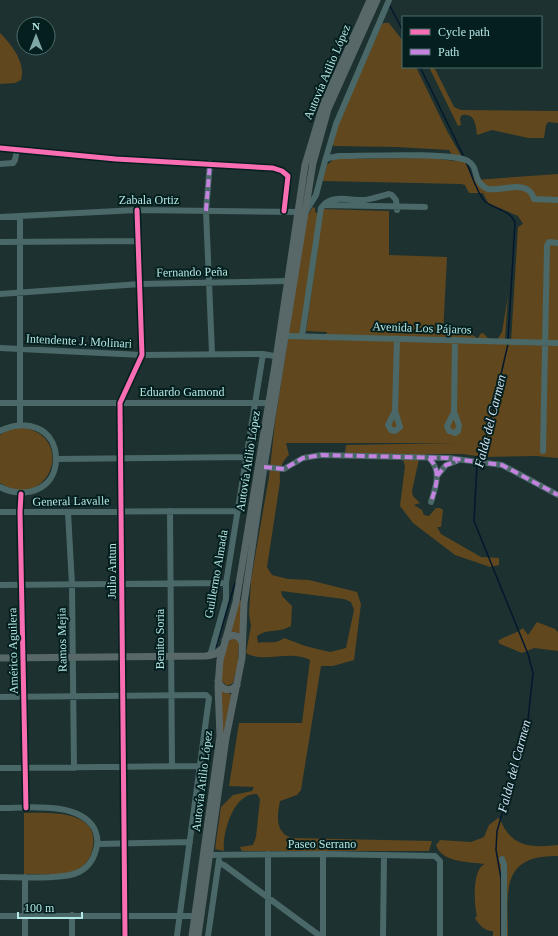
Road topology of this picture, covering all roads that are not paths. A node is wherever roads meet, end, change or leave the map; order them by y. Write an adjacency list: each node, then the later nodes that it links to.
1 (370, 0): 16 (main road, Autovía Atilio López)
2 (377, 0): 16 (main road, Autovía Atilio López)
3 (390, 0): 6 (street)
4 (0, 148): 5 (street)
5 (17, 150): 7 (street); 8 (street)
6 (325, 161): 9 (street); 16 (street)
7 (210, 163): 14 (street); 15 (street)
8 (0, 164)
9 (558, 200)
10 (324, 205): 12 (street); 12 (street); 29 (street)
11 (425, 207): 12 (street)
12 (396, 208)
13 (137, 210): 14 (street, Zabala Ortiz); 18 (street, Zabala Ortiz); 19 (street, Julio Antun)
14 (206, 211): 15 (street, Zabala Ortiz); 24 (street)
15 (284, 212): 16 (street, Zabala Ortiz)
16 (302, 212): 23 (main road, Autovía Atilio López); 28 (main road, Autovía Atilio López)
17 (0, 217): 18 (street, Zabala Ortiz)
18 (20, 217): 21 (street)
19 (138, 241): 21 (street); 25 (street, Julio Antun)
20 (0, 242): 21 (street)
21 (20, 242): 27 (street)
22 (558, 243): 32 (street)
23 (288, 281): 24 (street, Fernando Peña); 39 (main road, Autovía Atilio López)
24 (209, 283): 25 (street, Fernando Peña); 36 (street)
25 (140, 284): 27 (street, Fernando Peña); 38 (street, Julio Antun)
26 (0, 294): 27 (street, Fernando Peña)
27 (20, 294): 35 (street)
28 (286, 336): 29 (street, Avenida Los Pájaros); 39 (main road, Autovía Atilio López)
29 (302, 336): 30 (street, Avenida Los Pájaros)
30 (397, 339): 31 (street, Avenida Los Pájaros); 45 (street)
31 (456, 340): 32 (street, Avenida Los Pájaros); 46 (street)
32 (545, 343): 33 (street, Avenida Los Pájaros); 49 (street)
33 (558, 343)
34 (0, 348): 35 (street, Intendente J. Molinari)
35 (21, 348): 38 (street, Intendente J. Molinari); 40 (street)
36 (212, 353): 37 (street, Intendente J. Molinari); 38 (street, Intendente J. Molinari)
37 (263, 354): 39 (street, Intendente J. Molinari); 42 (street, Guillermo Almada)
38 (142, 355): 41 (street, Julio Antun)
39 (279, 357): 43 (main road, Autovía Atilio López); 55 (main road, Autovía Atilio López)
40 (20, 403): 41 (street, Eduardo Gamond); 44 (street, Eduardo Gamond); 47 (street)
41 (120, 403): 42 (street, Eduardo Gamond); 51 (street, Julio Antun)
42 (255, 403): 43 (street, Eduardo Gamond); 50 (street, Guillermo Almada)
43 (269, 403): 73 (main road, Autovía Atilio López)
44 (0, 404)
45 (395, 410)
46 (454, 412)
47 (20, 424): 48 (street); 53 (street)
48 (0, 431)
49 (543, 451)
50 (246, 457): 51 (street); 63 (street, Guillermo Almada)
51 (121, 458): 53 (street); 61 (street, Julio Antun)
52 (429, 458): 54 (street); 55 (street); 56 (street)
53 (56, 459): 58 (street)
54 (460, 460): 56 (street); 59 (street)
55 (264, 468): 74 (main road, Autovía Atilio López)
56 (437, 476): 60 (street)
57 (0, 487): 58 (street)
58 (21, 494): 65 (street, Américo Aguilera)
59 (558, 495)
60 (431, 502)
61 (122, 511): 62 (street, General Lavalle); 66 (street, General Lavalle); 68 (street, Julio Antun)
62 (170, 511): 63 (street, General Lavalle); 69 (street, Benito Soria)
63 (238, 511): 67 (street, Guillermo Almada)
64 (0, 512): 65 (street, General Lavalle)
65 (20, 512): 66 (street, General Lavalle); 71 (street, Américo Aguilera)
66 (68, 512): 72 (street, Ramos Mejia)
67 (226, 582): 69 (street); 76 (street, Guillermo Almada)
68 (122, 584): 69 (street); 72 (street); 79 (street, Julio Antun)
69 (171, 584): 78 (street, Benito Soria)
70 (0, 585): 71 (street)
71 (22, 585): 72 (street); 80 (street, Américo Aguilera)
72 (72, 585): 81 (street, Ramos Mejia)
73 (225, 640): 74 (main road); 75 (main road, Autovía Atilio López)
74 (242, 645): 85 (main road, Autovía Atilio López)
75 (223, 648): 76 (main road); 83 (main road, Autovía Atilio López)
76 (210, 656): 78 (main road)
77 (0, 658): 80 (main road)
78 (172, 658): 79 (main road); 83 (main road); 88 (street, Benito Soria)
79 (123, 659): 81 (main road); 87 (street, Julio Antun)
80 (23, 660): 81 (main road); 82 (main road); 90 (street, Américo Aguilera)
81 (73, 660): 86 (street, Ramos Mejia)
82 (0, 662)
83 (218, 672): 84 (main road, Autovía Atilio López)
84 (218, 680): 85 (main road); 117 (main road, Autovía Atilio López)
85 (237, 686): 105 (main road, Autovía Atilio López)
86 (73, 695): 87 (street); 90 (street); 95 (street, Ramos Mejia)
87 (123, 695): 88 (street); 96 (street, Julio Antun)
88 (171, 695): 91 (street); 92 (street, Benito Soria)
89 (0, 696): 90 (street)
90 (24, 696): 94 (street, Américo Aguilera)
91 (200, 766): 92 (street); 99 (street)
92 (172, 767): 96 (street)
93 (0, 768): 94 (street)
94 (24, 768): 95 (street); 98 (street, Américo Aguilera)
95 (74, 768): 96 (street)
96 (124, 768): 100 (street, Julio Antun)
97 (0, 808): 98 (street)
98 (26, 808): 101 (street)
99 (190, 842): 100 (street); 116 (street)
100 (124, 843): 101 (street); 115 (street, Julio Antun)
101 (97, 844): 110 (street)
102 (220, 854): 103 (street, Paseo Serrano); 105 (street, Paseo Serrano); 108 (street)
103 (268, 854): 104 (street, Paseo Serrano); 111 (street)
104 (323, 854): 106 (street, Paseo Serrano); 126 (street)
105 (209, 855): 123 (main road, Autovía Atilio López)
106 (384, 855): 127 (street); 128 (street, Paseo Serrano)
107 (502, 859): 129 (street)
108 (219, 863): 111 (street); 124 (street)
109 (0, 877): 110 (street)
110 (25, 877): 112 (street)
111 (268, 896): 125 (street); 126 (street)
112 (24, 915): 113 (street); 114 (street); 118 (street)
113 (0, 916)
114 (72, 916): 115 (street); 119 (street)
115 (125, 916): 116 (street); 120 (street, Julio Antun)
116 (180, 916): 117 (street); 121 (street)
117 (195, 916): 122 (main road, Autovía Atilio López)
118 (25, 936)
119 (72, 936)
120 (125, 936)
121 (177, 936)
122 (192, 936)
123 (198, 936)
124 (208, 936)
125 (268, 936)
126 (322, 936)
127 (383, 936)
128 (440, 936)
129 (504, 936)

